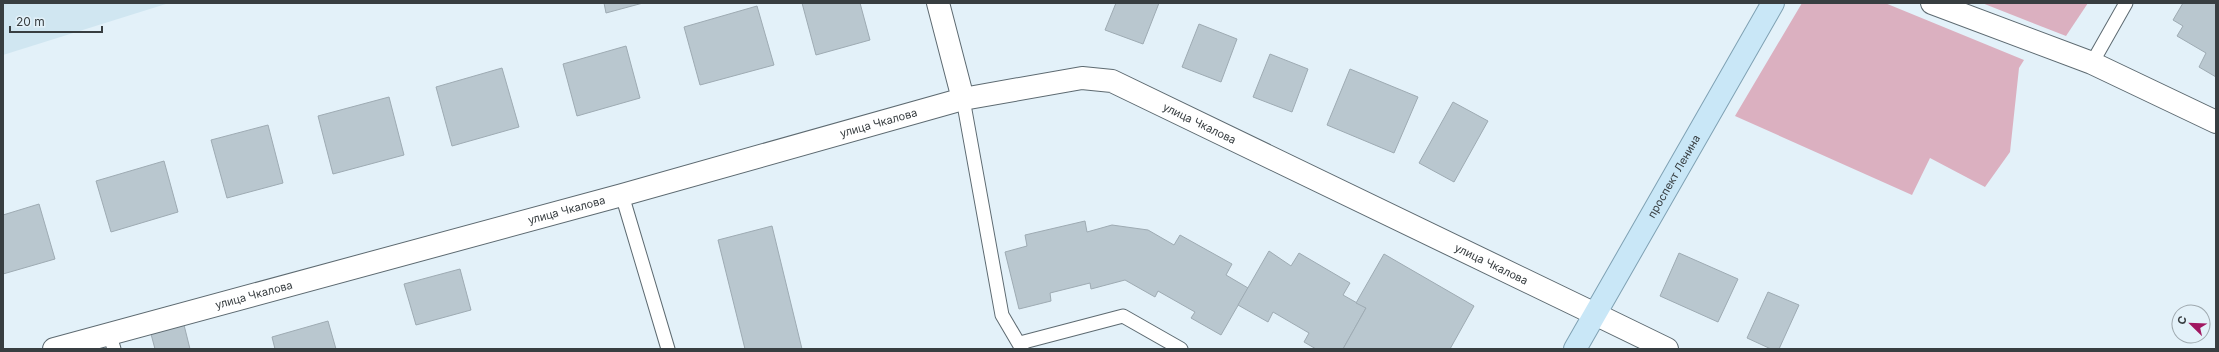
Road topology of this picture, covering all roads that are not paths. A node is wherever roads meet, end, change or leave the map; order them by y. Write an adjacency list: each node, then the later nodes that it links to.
1 (938, 3): 6 (street)
2 (1773, 3): 9 (main road, проспект Ленина)
3 (1932, 3): 5 (street)
4 (2126, 3): 5 (lane)
5 (2092, 63): 7 (street)
6 (963, 100): 8 (street, улица Чкалова); 9 (street, улица Чкалова); 11 (lane)
7 (2216, 122)
8 (622, 195): 10 (street, улица Чкалова); 13 (lane)
9 (1595, 314): 15 (main road, проспект Ленина); 16 (street, улица Чкалова)
10 (111, 341): 12 (street, улица Чкалова)
11 (1021, 346): 14 (lane)
12 (54, 349)
13 (668, 349)
14 (1182, 349)
15 (1575, 349)
16 (1667, 349)

